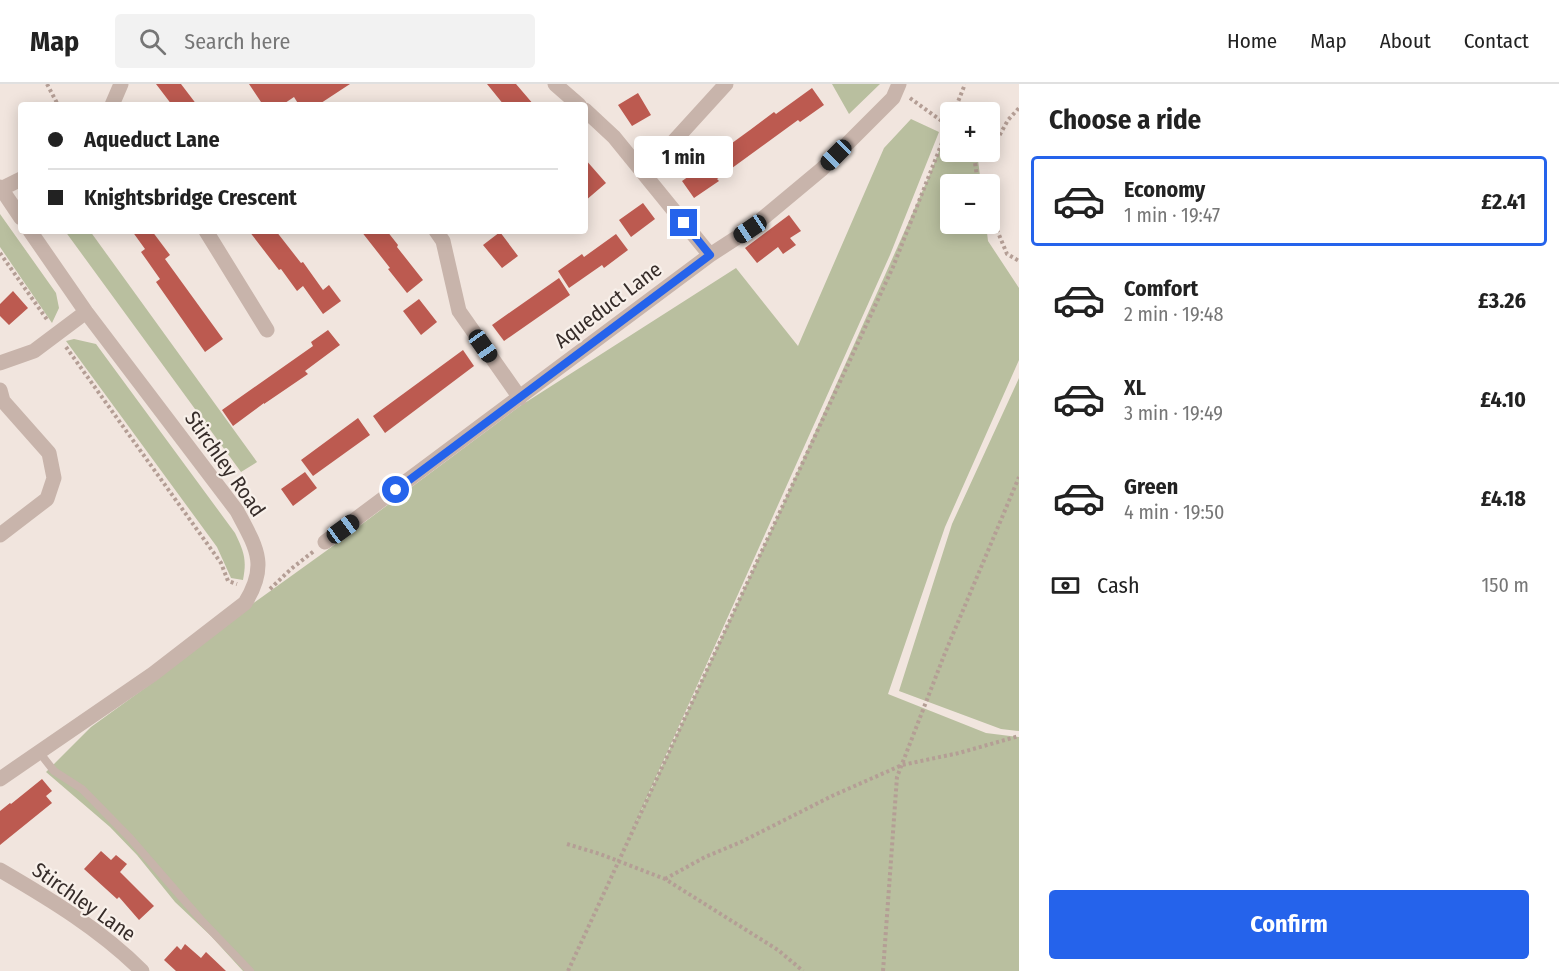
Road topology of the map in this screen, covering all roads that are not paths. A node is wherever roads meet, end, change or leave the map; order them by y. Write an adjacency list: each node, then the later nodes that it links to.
1 (121, 84): 5 (street)
2 (555, 84): 6 (street)
3 (726, 84): 8 (street)
4 (898, 86): 15 (street, Aqueduct Lane)
5 (113, 102)
6 (576, 102)
7 (588, 114): 8 (street)
8 (644, 174): 15 (street)
9 (18, 180): 10 (street)
10 (1, 188): 11 (street)
11 (18, 214)
12 (32, 234): 16 (street, Stirchley Road)
13 (208, 234): 17 (street)
14 (438, 234): 20 (street)
15 (710, 255): 20 (street, Aqueduct Lane)
16 (86, 312): 18 (street); 23 (street, Stirchley Road)
17 (267, 330)
18 (0, 363)
19 (0, 390): 21 (street)
20 (520, 398): 22 (street, Aqueduct Lane)
21 (0, 535)
22 (325, 542)
23 (39, 752): 24 (street, Stirchley Road); 27 (lane)
24 (0, 779)
25 (0, 870): 26 (street, Stirchley Lane)
26 (142, 971)
27 (250, 971)

